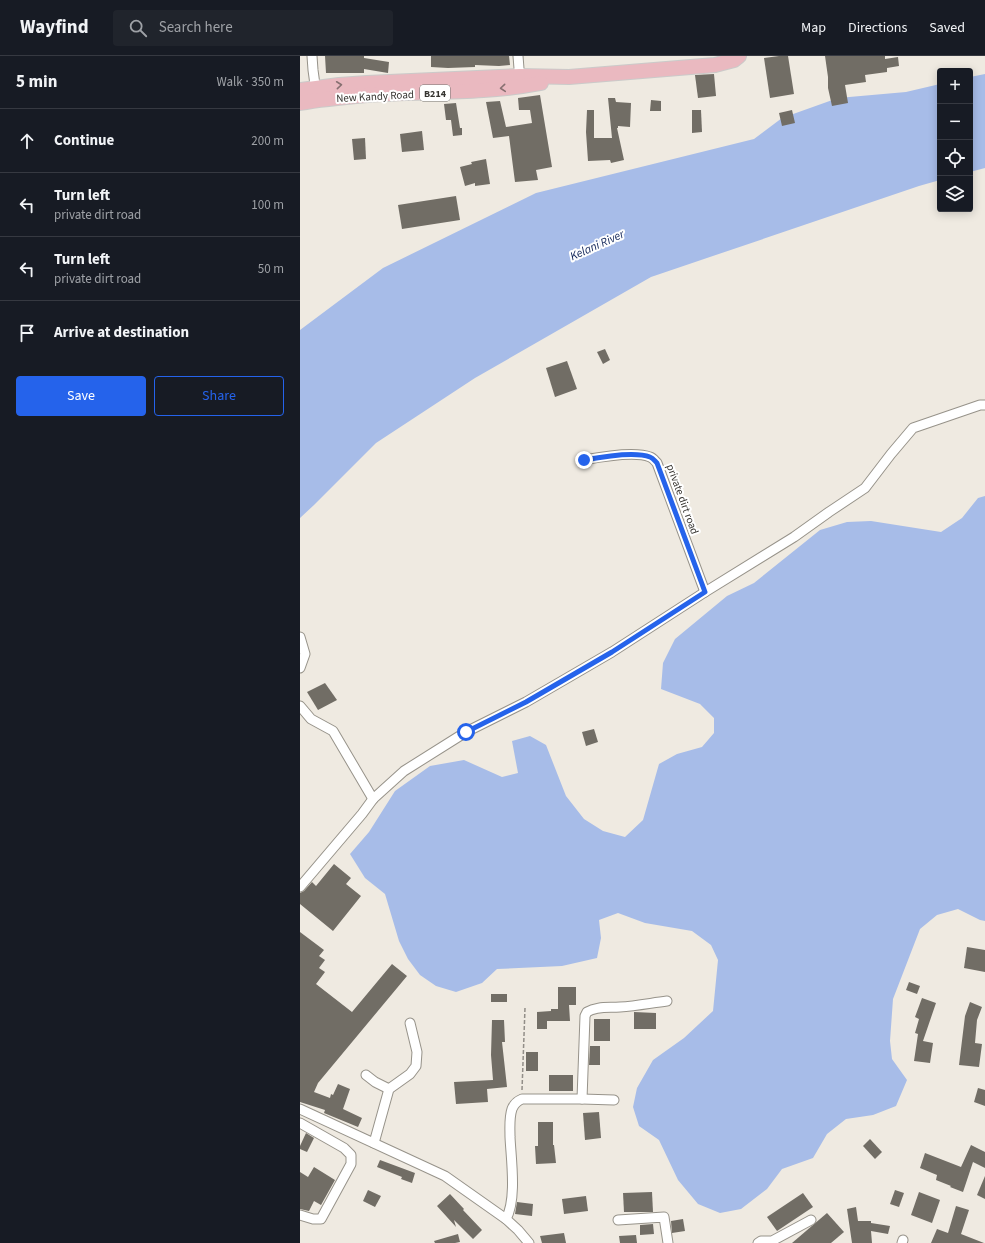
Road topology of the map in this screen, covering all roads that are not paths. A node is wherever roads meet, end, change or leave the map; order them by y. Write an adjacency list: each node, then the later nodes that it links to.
1 (312, 56): 6 (street)
2 (518, 56): 4 (street)
3 (739, 56): 4 (main road, New Kandy Road / B214)
4 (520, 82): 6 (main road, New Kandy Road / B214)
5 (300, 90): 6 (main road, New Kandy Road / B214)
6 (316, 94): 7 (main road, New Kandy Road / B214)
7 (300, 103)
8 (985, 405): 10 (street)
9 (584, 460): 10 (street, private dirt road)
10 (705, 592): 14 (street)
11 (300, 637): 12 (street)
12 (300, 668)
13 (300, 706): 14 (street)
14 (373, 799): 15 (street)
15 (300, 887)
16 (667, 1001): 20 (street)
17 (410, 1022): 19 (street)
18 (366, 1075): 19 (street)
19 (389, 1089): 24 (street)
20 (582, 1099): 21 (street); 26 (street)
21 (614, 1100)
22 (300, 1109): 24 (street)
23 (300, 1124): 25 (street)
24 (374, 1143): 26 (street)
25 (300, 1215)
26 (506, 1219): 29 (street)
27 (618, 1220): 30 (street)
28 (810, 1220): 31 (street)
29 (529, 1243)
30 (668, 1243)
31 (758, 1243)

